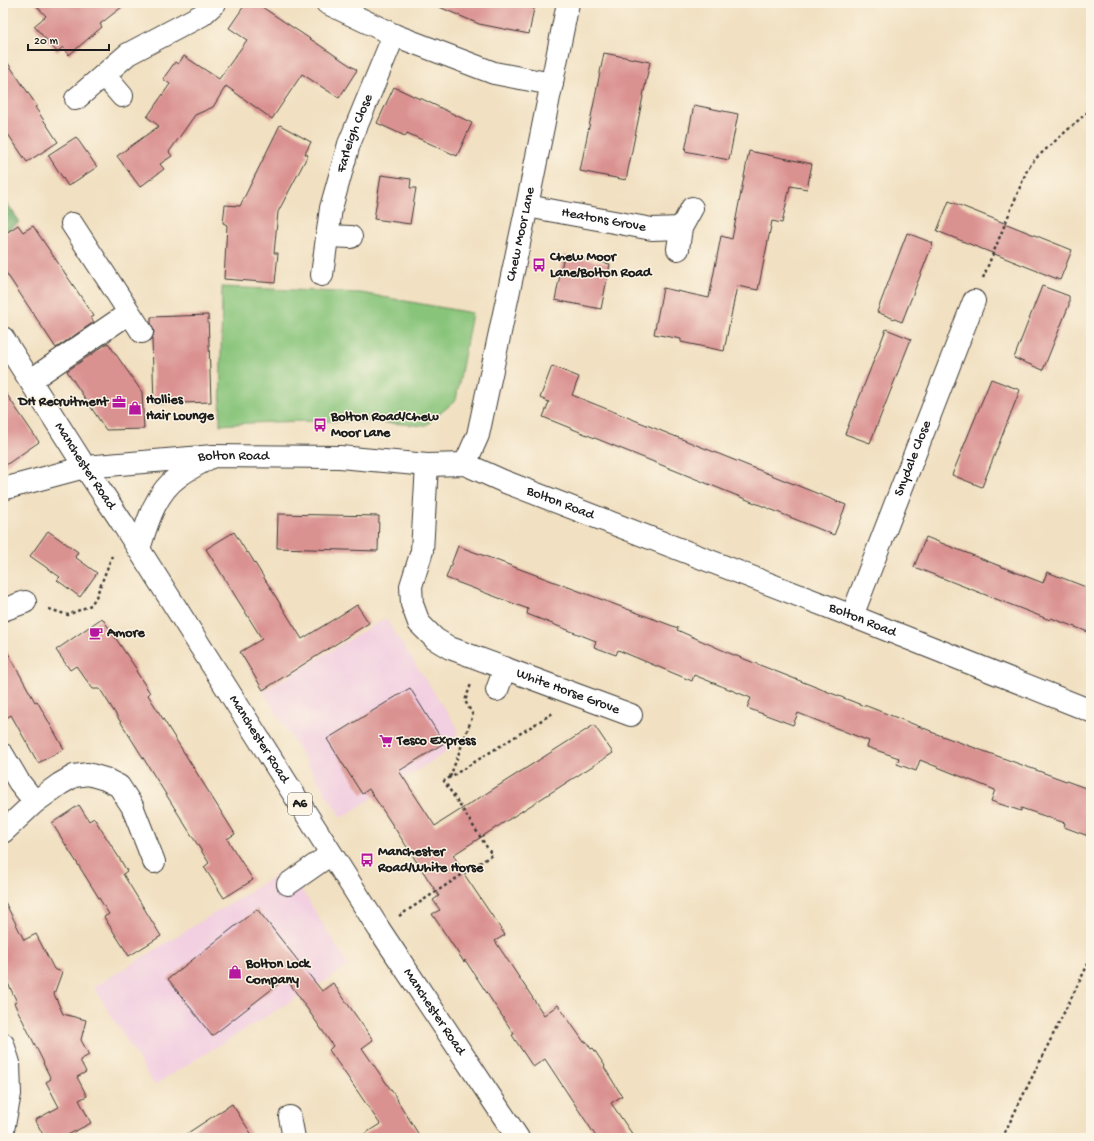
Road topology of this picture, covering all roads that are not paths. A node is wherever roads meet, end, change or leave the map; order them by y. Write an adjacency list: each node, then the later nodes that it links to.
1 (215, 3): 5 (street)
2 (327, 3): 4 (street)
3 (568, 3): 6 (street, Chew Moor Lane)
4 (394, 35): 6 (street); 13 (street, Farleigh Close)
5 (104, 75): 7 (street); 8 (street)
6 (552, 84): 9 (street, Chew Moor Lane)
7 (122, 96)
8 (76, 99)
9 (527, 206): 12 (street, Heatons Grove); 23 (street, Chew Moor Lane)
10 (692, 208): 12 (street)
11 (72, 224): 18 (street)
12 (681, 228): 15 (street)
13 (327, 236): 14 (street); 16 (street, Farleigh Close)
14 (351, 237)
15 (678, 249)
16 (322, 275)
17 (974, 301): 30 (street, Snydale Close)
18 (130, 313): 19 (street); 21 (street)
19 (142, 332)
20 (3, 338): 21 (street, Manchester Road / A6)
21 (31, 380): 25 (street, Manchester Road / A6)
22 (213, 456): 24 (street, Bolton Road); 25 (street, Bolton Road); 27 (street)
23 (466, 464): 24 (street, Bolton Road); 30 (street, Bolton Road)
24 (427, 465): 31 (street, White Horse Grove)
25 (85, 468): 26 (street, Bolton Road); 27 (street, Manchester Road / A6)
26 (3, 489)
27 (135, 542): 39 (street, Manchester Road / A6)
28 (26, 602): 29 (street)
29 (3, 610)
30 (852, 616): 33 (street, Bolton Road)
31 (505, 668): 32 (street, White Horse Grove); 34 (street, White Horse Grove)
32 (497, 690)
33 (1091, 711)
34 (631, 715)
35 (3, 755): 36 (street)
36 (35, 802): 37 (street); 38 (street)
37 (3, 832)
38 (154, 847)
39 (331, 854): 40 (street); 43 (street, Manchester Road / A6)
40 (288, 884)
41 (3, 1044): 42 (street)
42 (3, 1130)
43 (518, 1138)

